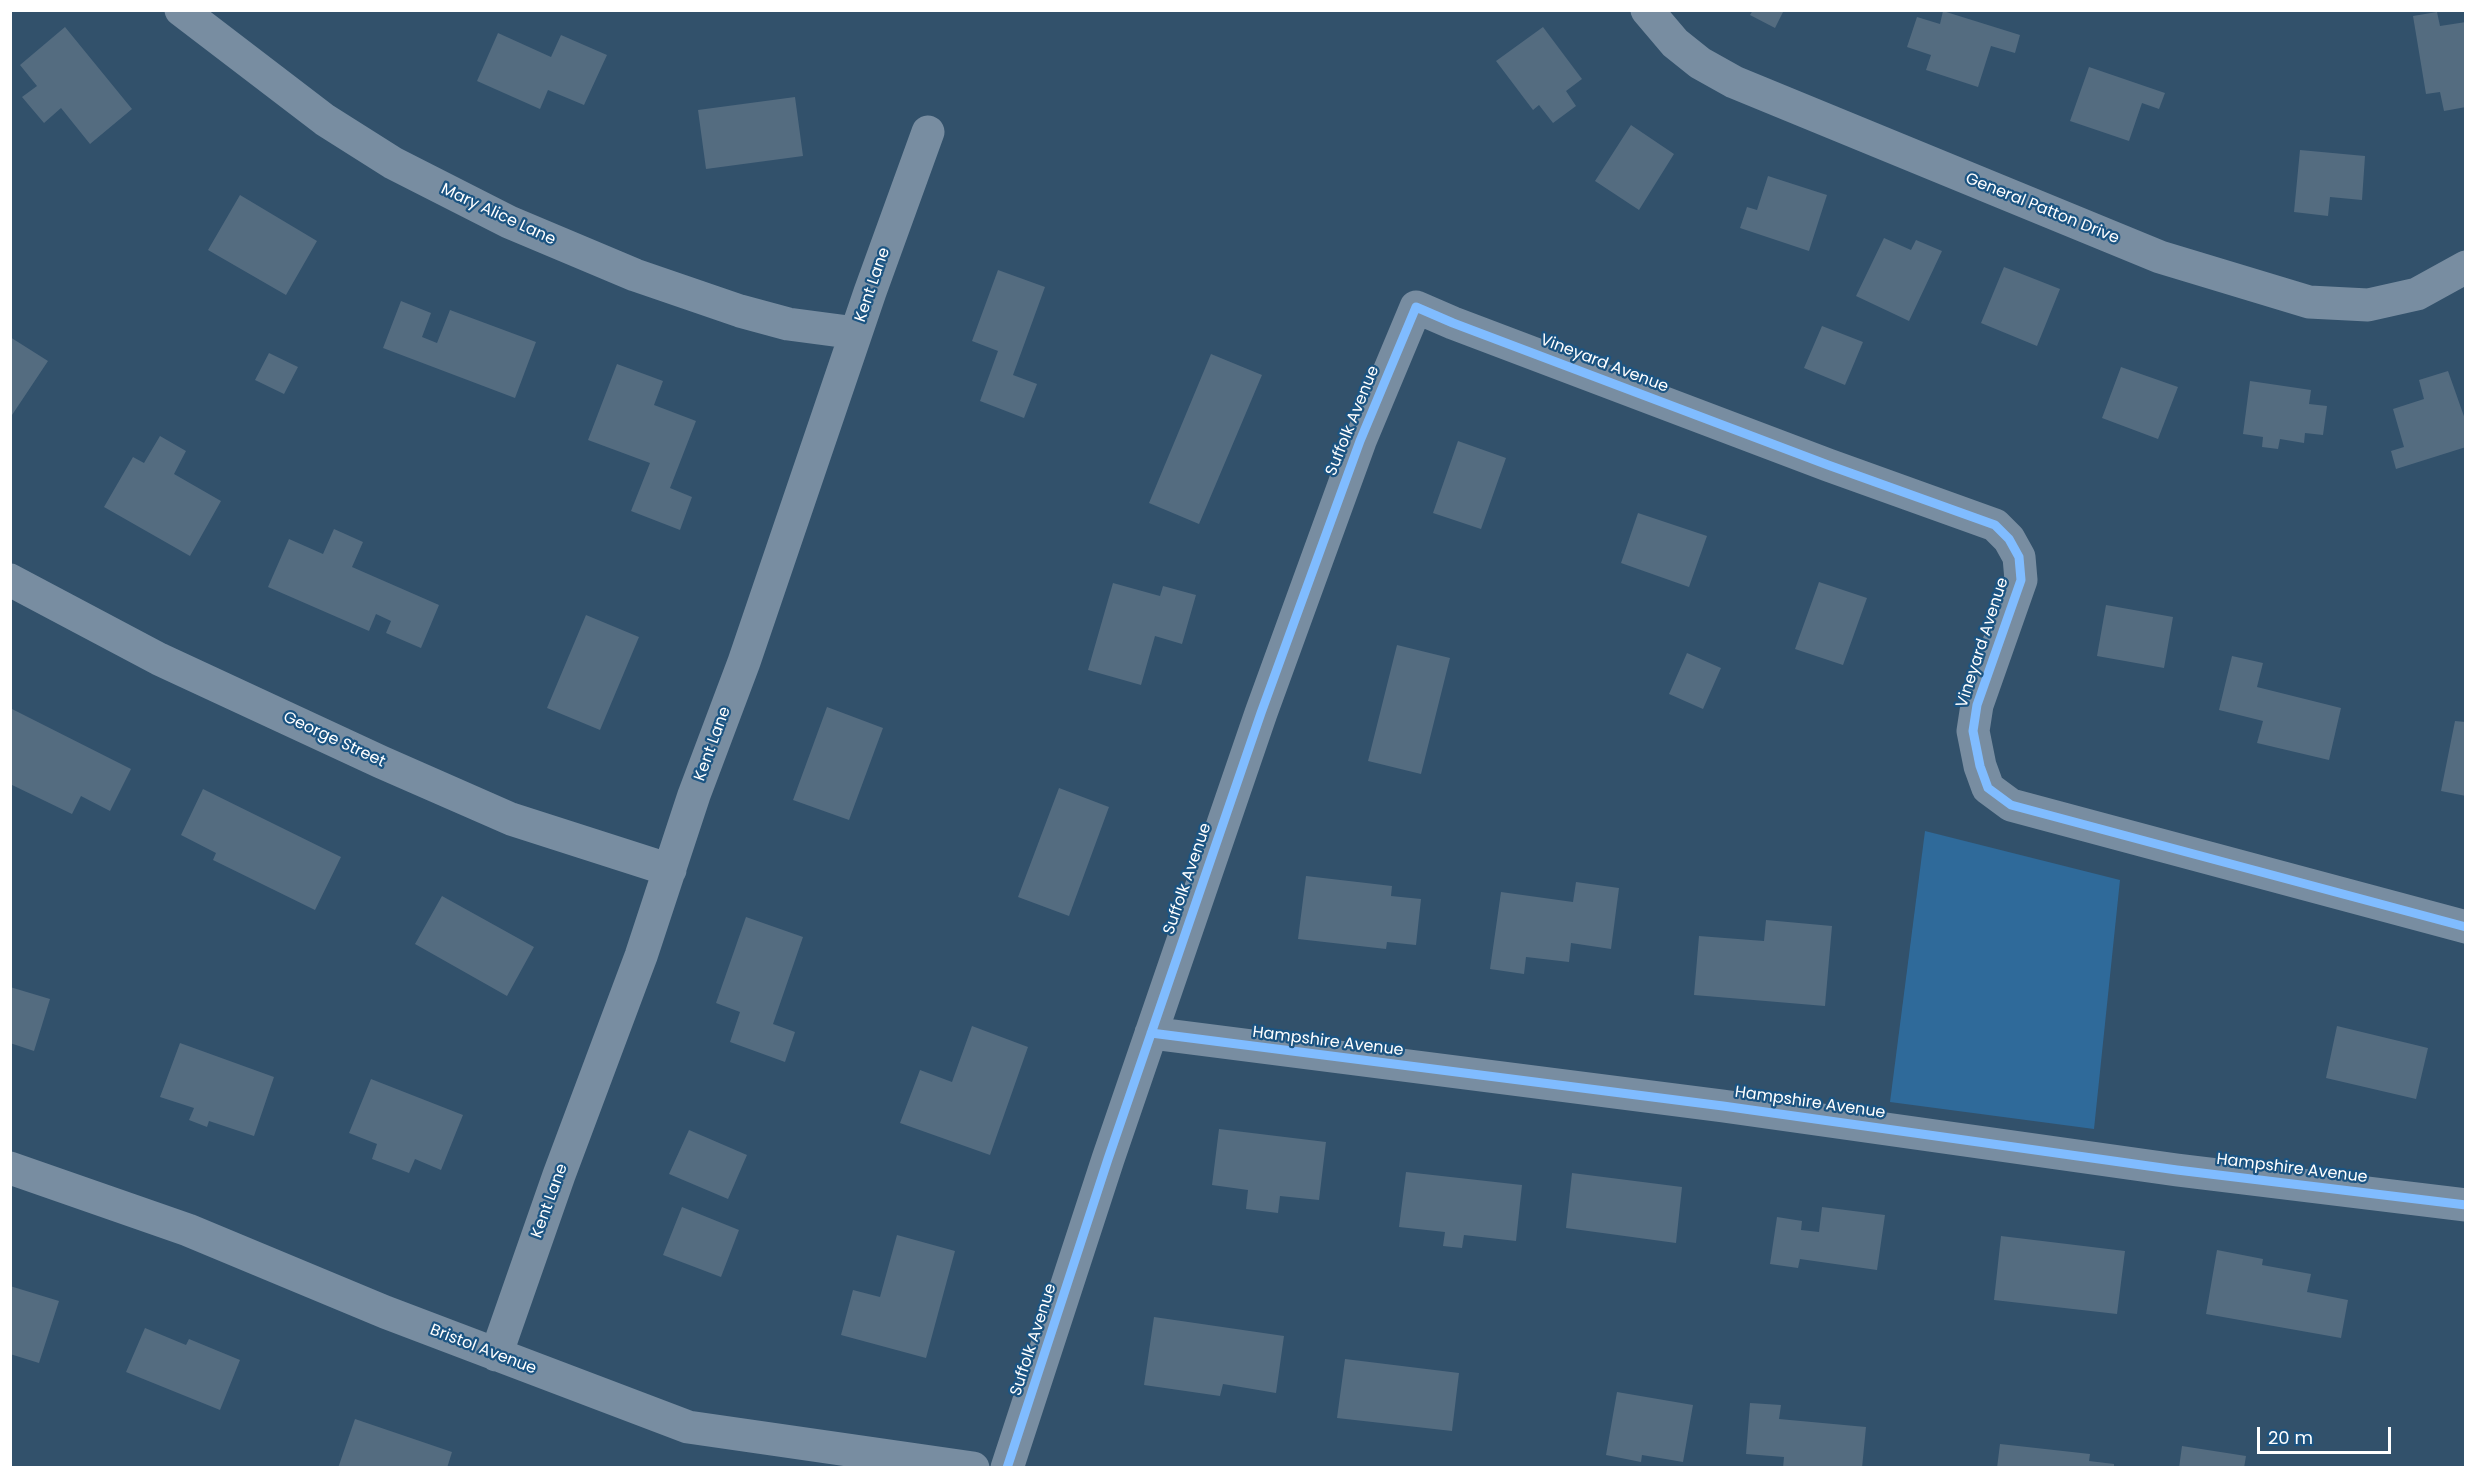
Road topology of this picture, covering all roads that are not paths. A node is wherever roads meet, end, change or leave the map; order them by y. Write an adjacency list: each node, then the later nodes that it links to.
1 (181, 10): 6 (street, Mary Alice Lane)
2 (1647, 10): 4 (street, General Patton Drive)
3 (928, 132): 6 (street, Kent Lane)
4 (2466, 267)
5 (1416, 307): 9 (street, Vineyard Avenue); 10 (street, Suffolk Avenue)
6 (856, 333): 8 (street, Kent Lane)
7 (10, 580): 8 (street, George Street)
8 (670, 870): 13 (street, Kent Lane)
9 (2466, 927)
10 (1150, 1033): 12 (street, Hampshire Avenue); 15 (street, Suffolk Avenue)
11 (10, 1168): 13 (street, Bristol Avenue)
12 (2466, 1205)
13 (496, 1355): 14 (street, Bristol Avenue)
14 (973, 1467)
15 (1007, 1467)

